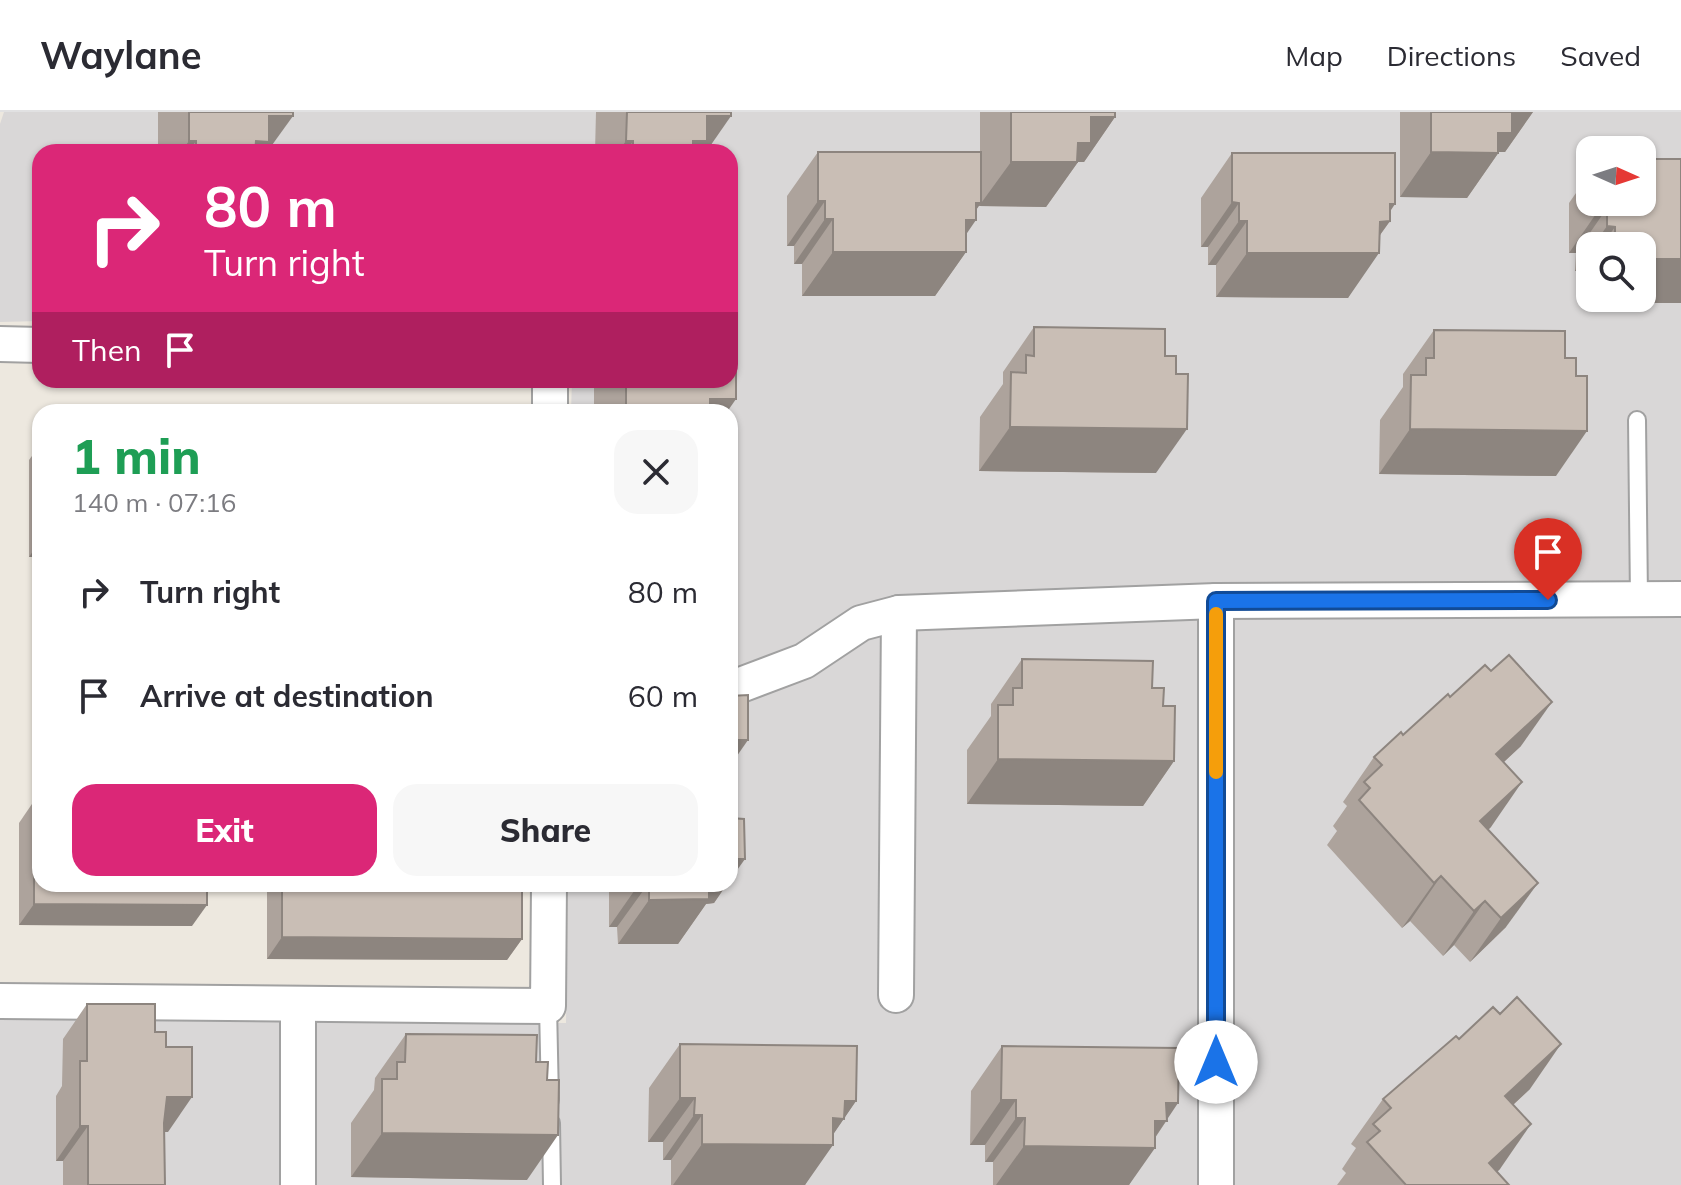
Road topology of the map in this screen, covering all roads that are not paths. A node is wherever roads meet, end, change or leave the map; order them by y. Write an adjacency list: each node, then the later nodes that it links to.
1 (0, 344): 2 (street)
2 (32, 345)
3 (1637, 420): 4 (lane)
4 (1639, 599): 5 (street); 6 (street)
5 (1681, 599)
6 (1216, 601): 7 (street); 16 (street)
7 (899, 613): 8 (street); 10 (street)
8 (738, 686)
9 (549, 892): 13 (street)
10 (896, 995)
11 (0, 1001): 12 (street)
12 (298, 1004): 13 (street); 14 (street)
13 (548, 1006): 15 (lane)
14 (298, 1185)
15 (552, 1185)
16 (1216, 1185)

